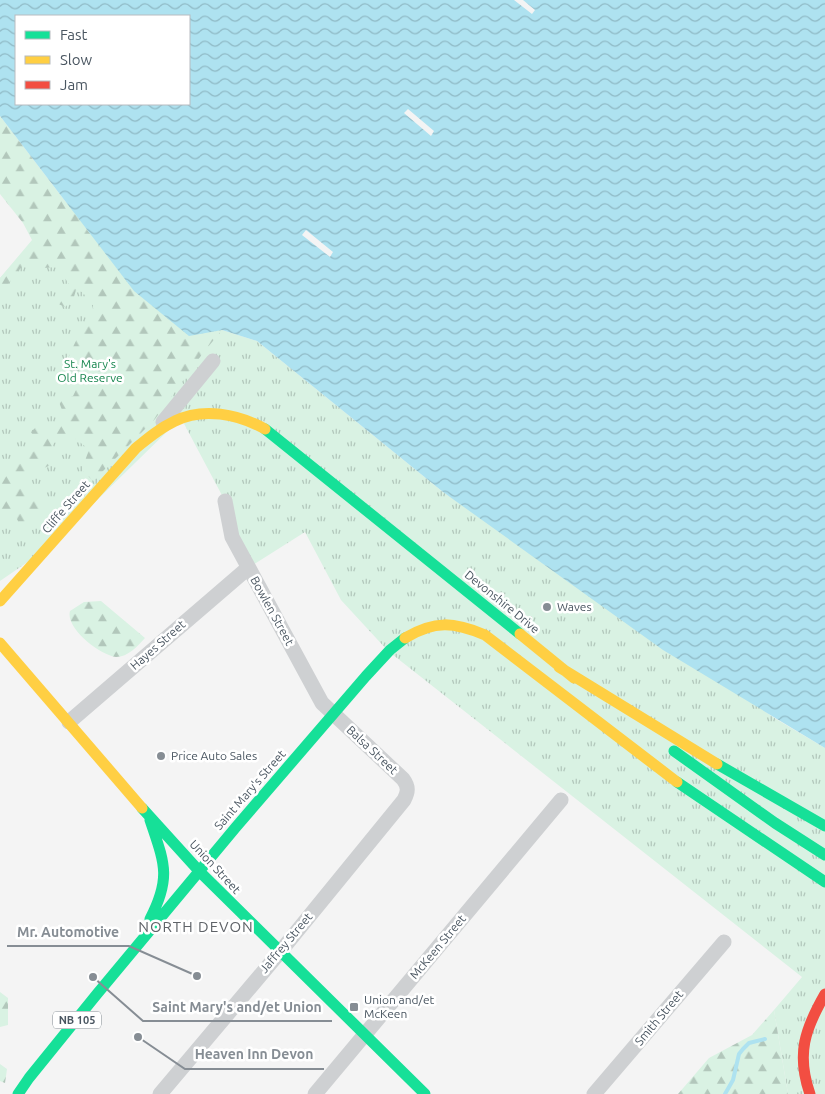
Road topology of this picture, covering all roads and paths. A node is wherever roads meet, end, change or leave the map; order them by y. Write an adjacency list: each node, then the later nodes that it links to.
1 (213, 361): 2 (street)
2 (154, 433): 4 (main road, Cliffe Street); 10 (main road, Devonshire Drive)
3 (225, 501): 5 (street, Bowlen Street)
4 (48, 548): 6 (main road); 7 (main road, Cliffe Street)
5 (248, 568): 12 (street, Bowlen Street); 13 (street, Hayes Street)
6 (3, 580)
7 (0, 601)
8 (0, 643): 11 (main road, Union Street)
9 (0, 659): 11 (main road)
10 (560, 667): 17 (main road); 18 (main road, Devonshire Drive)
11 (23, 671): 13 (main road, Union Street)
12 (334, 714): 14 (street, Balsa Street); 19 (main road, Saint Mary's Street); 20 (main road)
13 (69, 722): 16 (main road, Union Street)
14 (408, 789): 23 (street, Jaffrey Street)
15 (561, 800): 25 (street, McKeen Street)
16 (149, 816): 19 (main road, Union Street); 22 (main road)
17 (825, 826)
18 (825, 855)
19 (200, 872): 22 (main road, Saint Mary's Street / NB 105); 23 (main road, Union Street)
20 (825, 882)
21 (724, 942): 30 (street, Smith Street)
22 (136, 946): 26 (main road, Saint Mary's Street / NB 105)
23 (280, 952): 25 (main road, Union Street); 27 (street, Jaffrey Street)
24 (825, 994): 31 (main road)
25 (365, 1035): 28 (street, McKeen Street); 29 (main road, Union Street)
26 (18, 1094)
27 (160, 1094)
28 (315, 1094)
29 (425, 1094)
30 (594, 1094)
31 (810, 1094)

